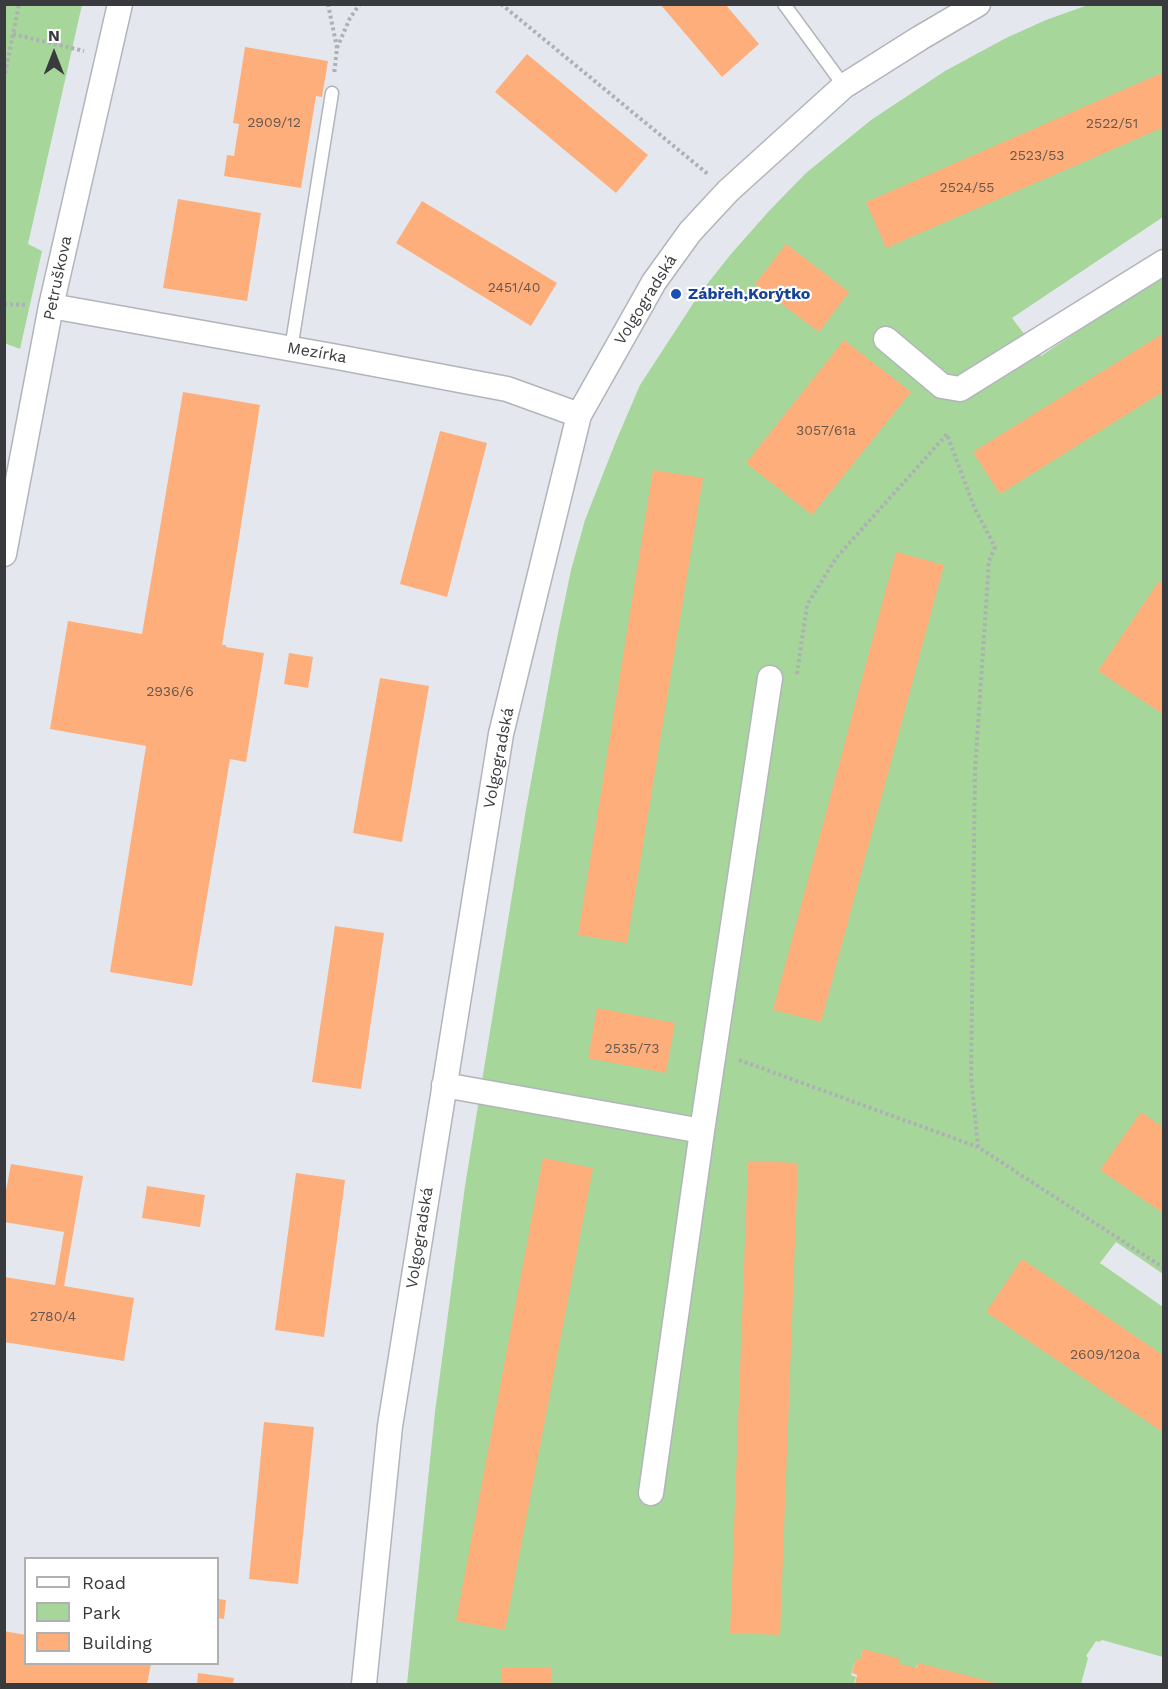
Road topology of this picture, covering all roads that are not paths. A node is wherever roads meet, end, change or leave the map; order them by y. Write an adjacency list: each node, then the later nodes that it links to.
1 (120, 4): 7 (street, Petruškova)
2 (784, 4): 4 (lane)
3 (978, 4): 4 (street, Volgogradská)
4 (844, 86): 10 (street, Volgogradská)
5 (332, 93): 9 (lane)
6 (1164, 262): 8 (street)
7 (51, 306): 9 (street, Mezírka); 11 (street, Petruškova)
8 (886, 339)
9 (291, 349): 10 (street, Mezírka)
10 (579, 415): 13 (street, Volgogradská)
11 (4, 554)
12 (770, 678): 14 (street)
13 (444, 1085): 14 (street); 16 (street, Volgogradská)
14 (702, 1131): 15 (street)
15 (651, 1493)
16 (364, 1684)

